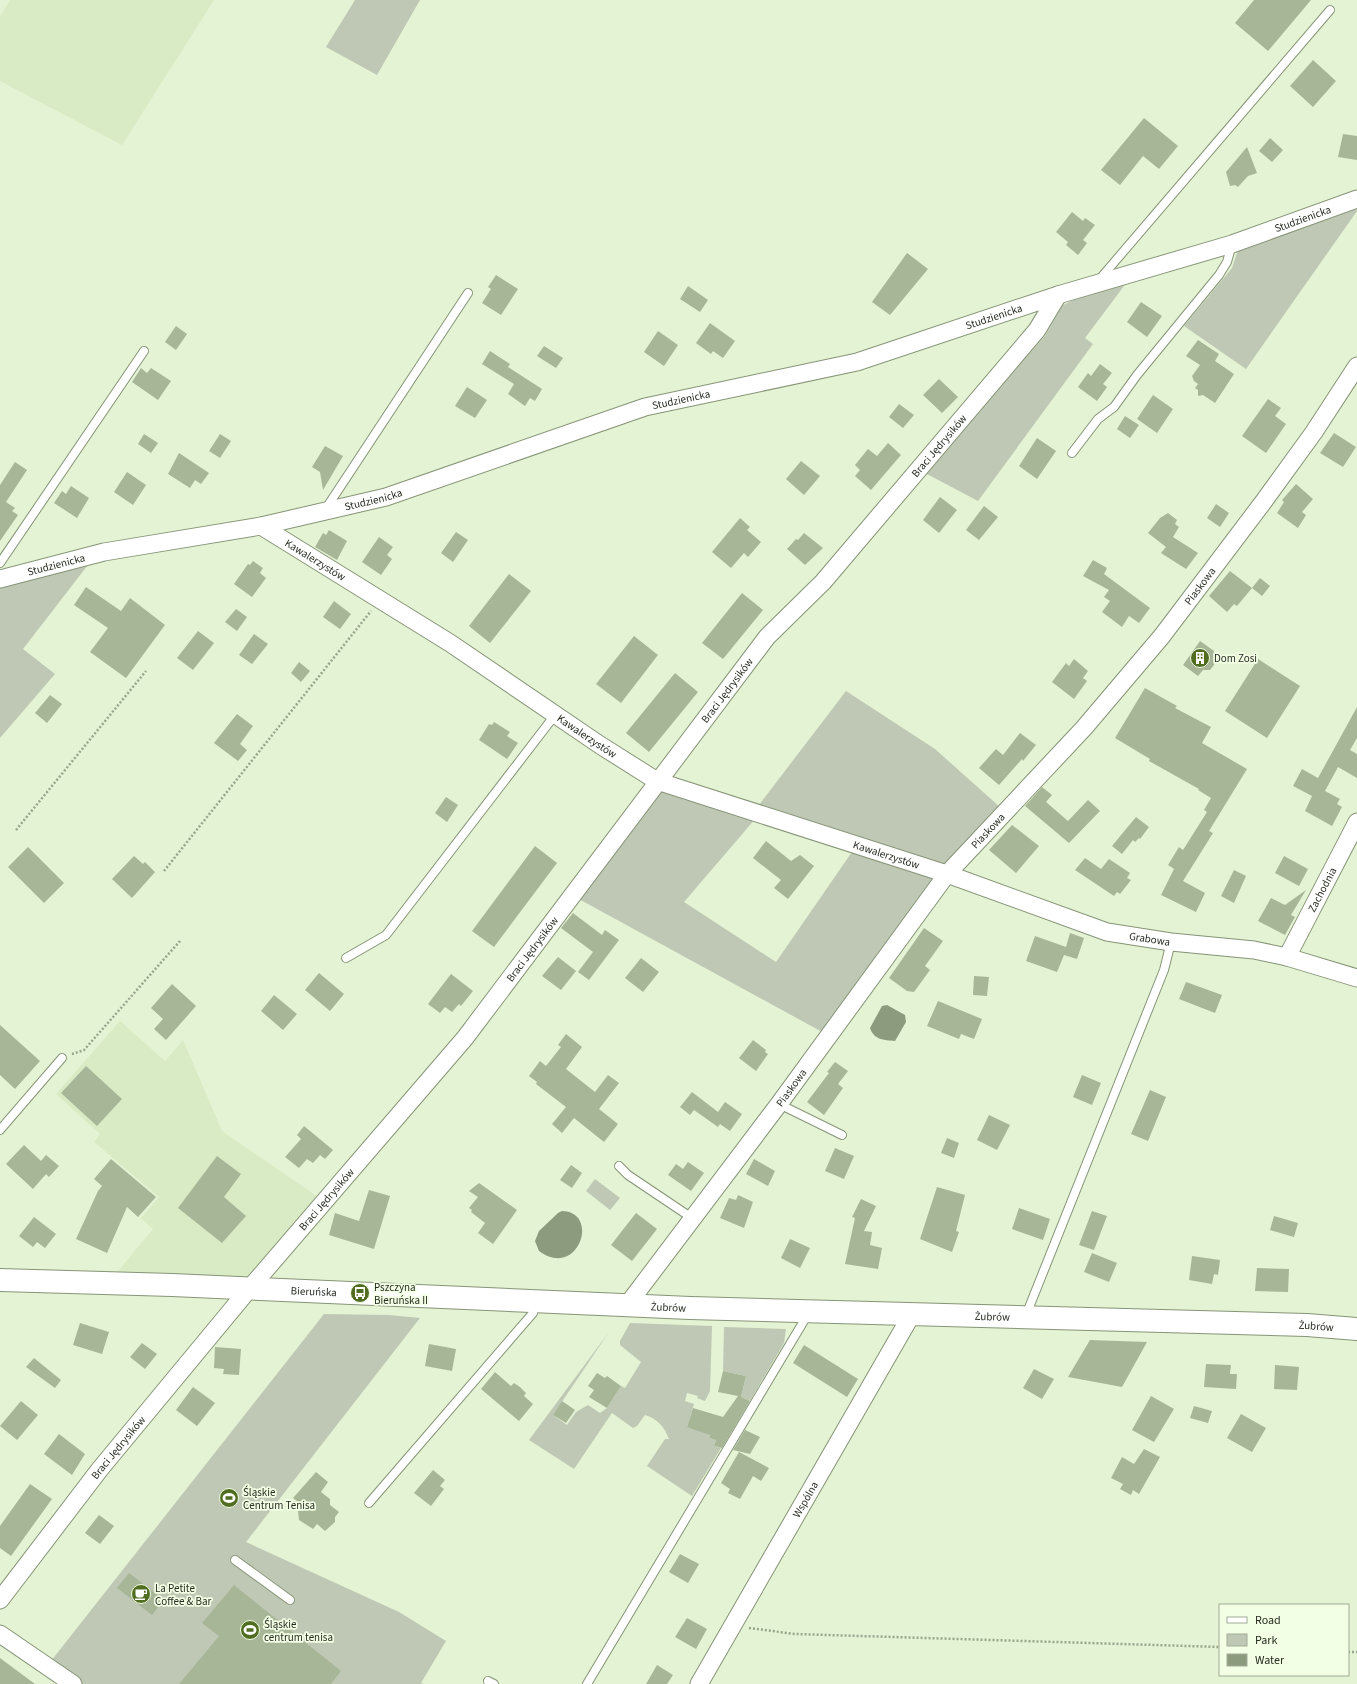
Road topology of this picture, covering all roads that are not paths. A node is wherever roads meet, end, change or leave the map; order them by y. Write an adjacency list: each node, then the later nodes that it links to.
1 (1330, 10): 4 (lane)
2 (1357, 199): 3 (street, Studzienicka)
3 (1232, 244): 4 (street, Studzienicka); 9 (lane)
4 (1096, 284): 6 (street, Studzienicka)
5 (468, 293): 10 (lane)
6 (1058, 295): 10 (street, Studzienicka); 15 (street, Braci Jędrysików)
7 (144, 350): 12 (lane)
8 (1357, 366): 17 (street, Piaskowa)
9 (1072, 453)
10 (324, 512): 11 (street, Studzienicka)
11 (261, 526): 13 (street, Studzienicka); 14 (street, Kawalerzystów)
12 (0, 563)
13 (0, 579)
14 (555, 715): 15 (street, Kawalerzystów); 20 (lane)
15 (657, 781): 17 (street, Kawalerzystów); 29 (street, Braci Jędrysików)
16 (1357, 822): 19 (street, Zachodnia)
17 (948, 874): 18 (street, Grabowa); 23 (street, Piaskowa)
18 (1171, 942): 19 (street, Grabowa); 34 (lane)
19 (1287, 957): 21 (street, Grabowa)
20 (346, 958)
21 (1357, 978)
22 (62, 1058): 24 (lane)
23 (779, 1104): 25 (lane); 27 (street, Piaskowa)
24 (0, 1130)
25 (842, 1136)
26 (619, 1166): 27 (lane)
27 (692, 1218): 30 (street, Piaskowa)
28 (0, 1280): 29 (main road, Bieruńska)
29 (248, 1289): 30 (main road, Bieruńska); 38 (street, Braci Jędrysików)
30 (628, 1304): 31 (main road, Żubrów)
31 (810, 1311): 33 (main road, Żubrów); 42 (lane)
32 (533, 1313): 36 (lane)
33 (912, 1314): 34 (main road, Żubrów); 43 (street, Wspólna)
34 (1025, 1317): 35 (main road, Żubrów)
35 (1357, 1329)
36 (369, 1502)
37 (235, 1560): 39 (lane)
38 (0, 1600)
39 (290, 1600)
40 (0, 1634): 41 (street)
41 (73, 1684)
42 (587, 1684)
43 (699, 1684)

